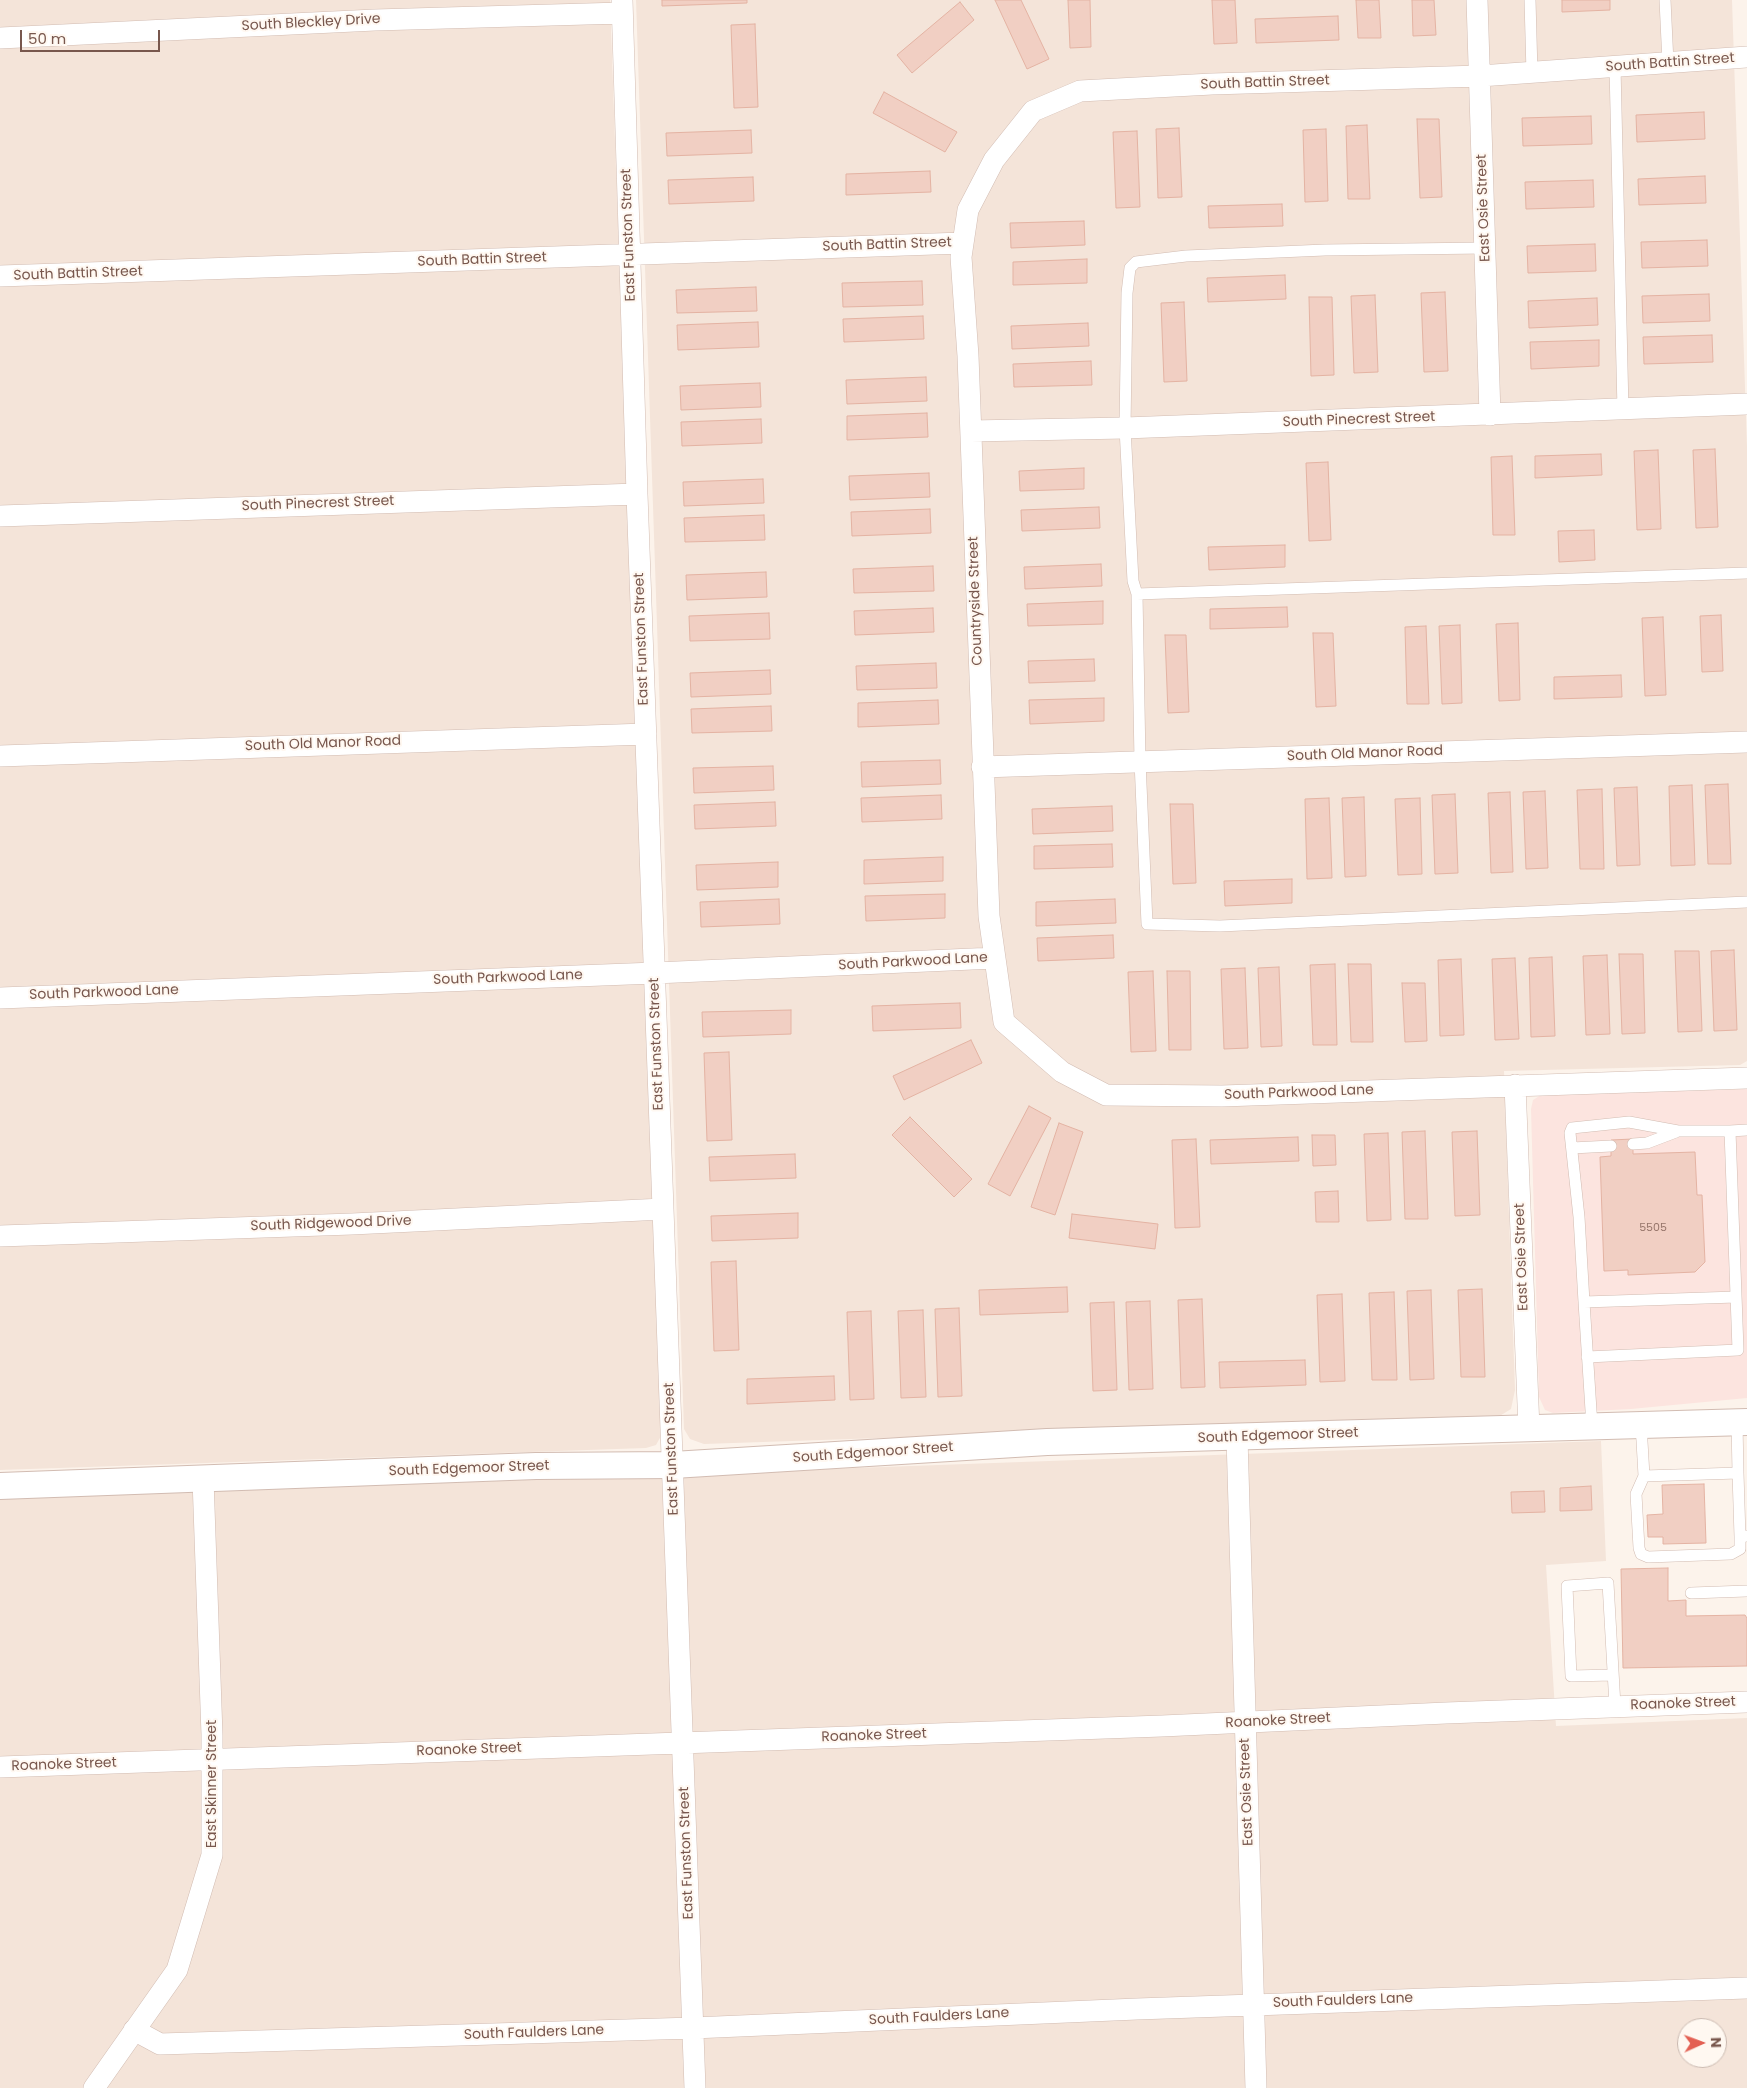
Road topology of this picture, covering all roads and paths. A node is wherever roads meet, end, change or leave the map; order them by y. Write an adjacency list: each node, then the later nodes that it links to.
1 (1477, 0): 10 (street, East Osie Street)
2 (1530, 0): 9 (lane)
3 (1665, 0): 7 (lane)
4 (622, 6): 5 (street, South Bleckley Drive); 13 (street, East Funston Street)
5 (0, 38)
6 (1747, 57): 7 (street, South Battin Street)
7 (1668, 63): 8 (street, South Battin Street)
8 (1615, 67): 9 (street, South Battin Street); 16 (lane)
9 (1532, 73): 10 (street, South Battin Street)
10 (1480, 76): 11 (street, South Battin Street); 12 (street, East Osie Street)
11 (963, 243): 13 (street, South Battin Street); 19 (street, Countryside Street)
12 (1485, 248): 17 (street, East Osie Street); 18 (lane)
13 (629, 254): 14 (street, South Battin Street); 20 (street, East Funston Street)
14 (0, 276)
15 (1747, 404): 16 (street, South Pinecrest Street)
16 (1623, 410): 17 (street, South Pinecrest Street)
17 (1490, 415): 18 (street, South Pinecrest Street)
18 (1125, 428): 19 (street, South Pinecrest Street); 23 (lane)
19 (970, 431): 28 (street, Countryside Street)
20 (637, 494): 21 (street, South Pinecrest Street); 24 (street, East Funston Street)
21 (0, 516)
22 (1747, 572): 23 (lane)
23 (1137, 594): 27 (lane)
24 (646, 734): 26 (street, South Old Manor Road); 31 (street, East Funston Street)
25 (1747, 742): 27 (street, South Old Manor Road)
26 (0, 756)
27 (1140, 761): 28 (street, South Old Manor Road); 29 (lane)
28 (982, 767): 30 (street, Countryside Street)
29 (1747, 902)
30 (995, 958): 31 (street, South Parkwood Lane); 34 (street, South Parkwood Lane)
31 (655, 973): 32 (street, South Parkwood Lane); 41 (street, East Funston Street)
32 (0, 998)
33 (1747, 1078): 34 (street, South Parkwood Lane)
34 (1515, 1085): 49 (street, East Osie Street)
35 (1747, 1130): 36 (lane)
36 (1730, 1131): 37 (lane); 43 (lane)
37 (1678, 1132): 38 (lane); 40 (lane)
38 (1633, 1144)
39 (1611, 1146): 40 (lane)
40 (1572, 1148): 44 (lane)
41 (662, 1209): 42 (street, South Ridgewood Drive); 51 (street, East Funston Street)
42 (0, 1236)
43 (1736, 1297): 44 (lane); 45 (lane)
44 (1584, 1302): 45 (lane)
45 (1587, 1357): 48 (lane)
46 (1742, 1422): 47 (street, South Edgemoor Street); 52 (lane)
47 (1641, 1424): 48 (street, South Edgemoor Street); 53 (lane)
48 (1592, 1426): 49 (street, South Edgemoor Street)
49 (1529, 1429): 50 (street, South Edgemoor Street)
50 (1237, 1437): 51 (street, South Edgemoor Street); 62 (street, East Osie Street)
51 (673, 1465): 54 (street, South Edgemoor Street); 63 (street, East Funston Street)
52 (1738, 1473): 53 (lane); 56 (lane)
53 (1644, 1476): 56 (lane)
54 (203, 1479): 55 (street, South Edgemoor Street); 64 (street, East Skinner Street)
55 (0, 1486)
56 (1744, 1537)
57 (1747, 1591): 58 (lane)
58 (1691, 1593)
59 (1613, 1676): 59 (lane); 61 (lane)
60 (1747, 1702): 61 (street, Roanoke Street)
61 (1615, 1706): 62 (street, Roanoke Street)
62 (1245, 1722): 63 (street, Roanoke Street); 67 (street, East Osie Street)
63 (684, 1742): 64 (street, Roanoke Street); 68 (street, East Funston Street)
64 (212, 1760): 65 (street, Roanoke Street); 69 (street, East Skinner Street)
65 (0, 1767)
66 (1747, 1988): 67 (street, South Faulders Lane)
67 (1253, 2004): 68 (street, South Faulders Lane); 72 (street, East Osie Street)
68 (693, 2028): 69 (street, South Faulders Lane); 71 (street, East Funston Street)
69 (134, 2030): 70 (street, East Skinner Street)
70 (94, 2088)
71 (695, 2088)
72 (1256, 2088)

